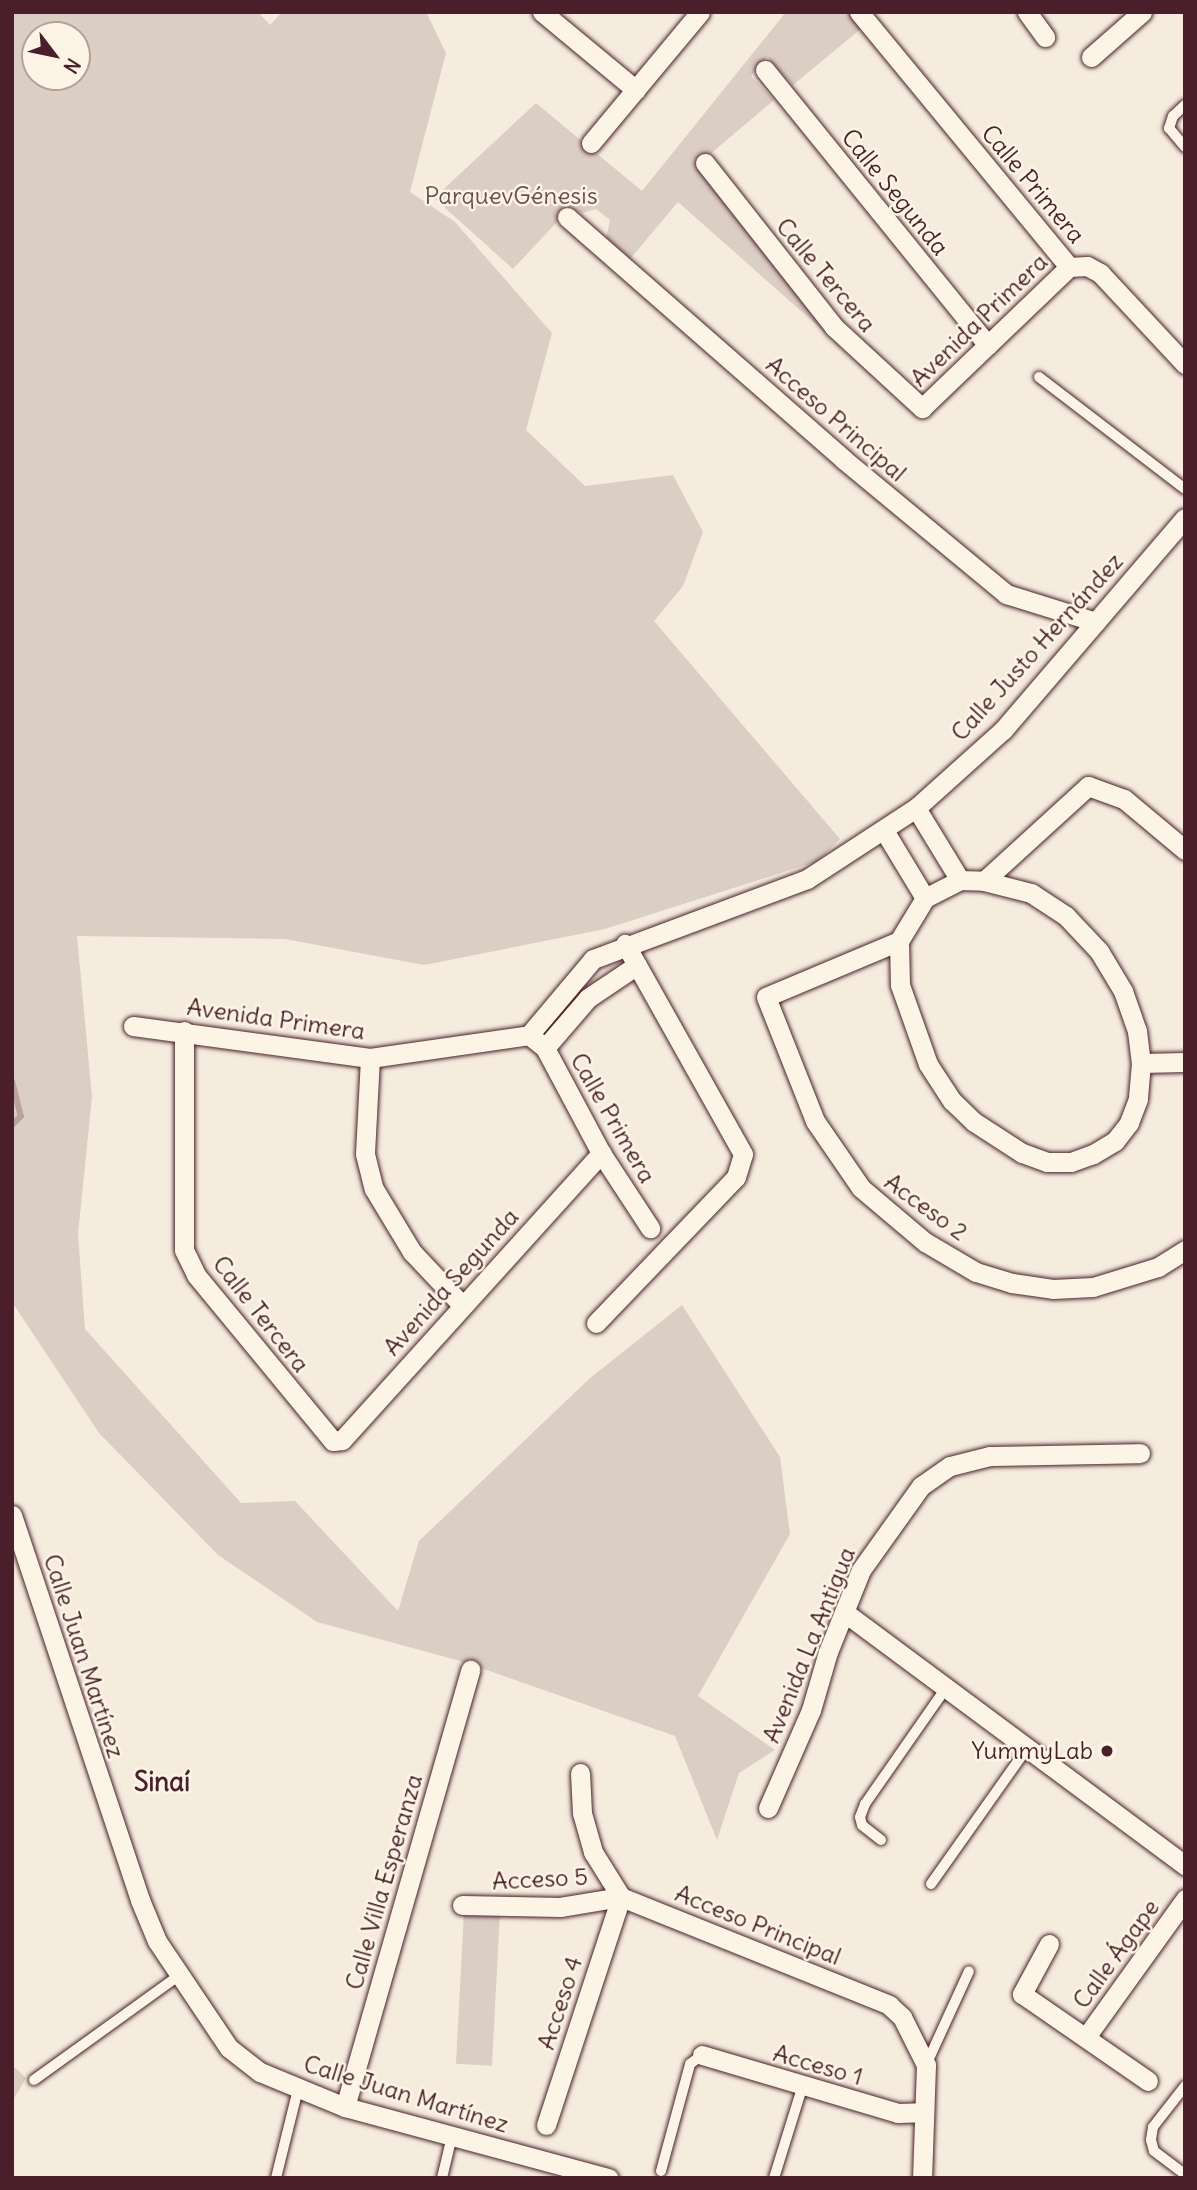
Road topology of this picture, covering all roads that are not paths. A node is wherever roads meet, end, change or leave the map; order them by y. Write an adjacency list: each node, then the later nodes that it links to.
1 (542, 12): 9 (street)
2 (700, 12): 9 (street)
3 (859, 12): 15 (street, Calle Primera)
4 (1027, 12): 6 (street)
5 (1143, 12): 7 (street)
6 (1045, 37)
7 (1091, 57)
8 (765, 70): 16 (street, Calle Segunda)
9 (636, 90): 11 (street)
10 (1185, 106): 12 (lane)
11 (592, 143)
12 (1185, 147)
13 (705, 163): 19 (street, Calle Tercera)
14 (567, 217): 22 (street, Acceso Principal)
15 (1069, 267): 16 (street, Avenida Primera); 17 (street, Calle Primera)
16 (988, 345): 19 (street, Avenida Primera)
17 (1185, 364)
18 (1039, 377): 20 (lane)
19 (922, 408)
20 (1185, 489)
21 (1185, 518): 22 (street, Calle Justo Hernández)
22 (1096, 622): 23 (street, Calle Justo Hernández)
23 (916, 808): 24 (street, Calle Justo Hernández); 26 (street)
24 (885, 832): 28 (street); 30 (street, Calle Justo Hernández)
25 (1185, 850): 27 (street)
26 (960, 880): 27 (street); 28 (street)
27 (984, 881): 38 (street)
28 (925, 898): 29 (street)
29 (899, 941): 38 (street); 41 (street, Acceso 2)
30 (625, 944): 31 (street); 34 (street)
31 (637, 965): 35 (street); 43 (street)
32 (133, 1026): 33 (street, Avenida Primera)
33 (184, 1031): 36 (street, Avenida Primera); 44 (street, Calle Tercera)
34 (529, 1035): 35 (street, Calle Primera); 36 (street, Avenida Primera)
35 (545, 1048): 39 (street, Calle Primera)
36 (370, 1058): 42 (street)
37 (1185, 1062): 38 (street)
38 (1141, 1063)
39 (601, 1153): 40 (street, Calle Primera); 42 (street, Avenida Segunda)
40 (650, 1228)
41 (1185, 1250)
42 (462, 1305): 44 (street, Avenida Segunda)
43 (596, 1323)
44 (337, 1442)
45 (1140, 1453): 47 (street, Avenida La Antigua)
46 (12, 1515): 61 (street, Calle Juan Martínez)
47 (844, 1612): 49 (street); 52 (street, Avenida La Antigua)
48 (470, 1670): 70 (street, Calle Villa Esperanza)
49 (946, 1688): 50 (street); 53 (lane)
50 (1028, 1748): 54 (street); 55 (lane)
51 (580, 1773): 56 (street)
52 (768, 1808)
53 (881, 1840)
54 (1185, 1865)
55 (930, 1884)
56 (621, 1897): 58 (street, Acceso 5); 64 (street, Acceso Principal); 72 (street, Acceso 4)
57 (1185, 1899): 62 (street, Calle Ágape)
58 (461, 1905)
59 (1049, 1944): 62 (street)
60 (969, 1971): 64 (lane)
61 (178, 1976): 65 (lane); 69 (street, Calle Juan Martínez)
62 (1086, 2037): 66 (street)
63 (702, 2055): 68 (street, Acceso 1); 74 (lane)
64 (926, 2065): 71 (street)
65 (34, 2080)
66 (1148, 2081)
67 (1185, 2086): 75 (lane)
68 (802, 2088): 71 (street, Acceso 1); 79 (lane)
69 (298, 2090): 70 (street, Calle Juan Martínez); 76 (lane)
70 (345, 2107): 73 (street, Calle Juan Martínez)
71 (922, 2112): 80 (street); 81 (street)
72 (547, 2125)
73 (452, 2136): 77 (lane); 78 (street, Calle Juan Martínez)
74 (661, 2171)
75 (1185, 2174)
76 (276, 2178)
77 (442, 2178)
78 (609, 2178)
79 (774, 2178)
80 (909, 2178)
81 (922, 2178)

